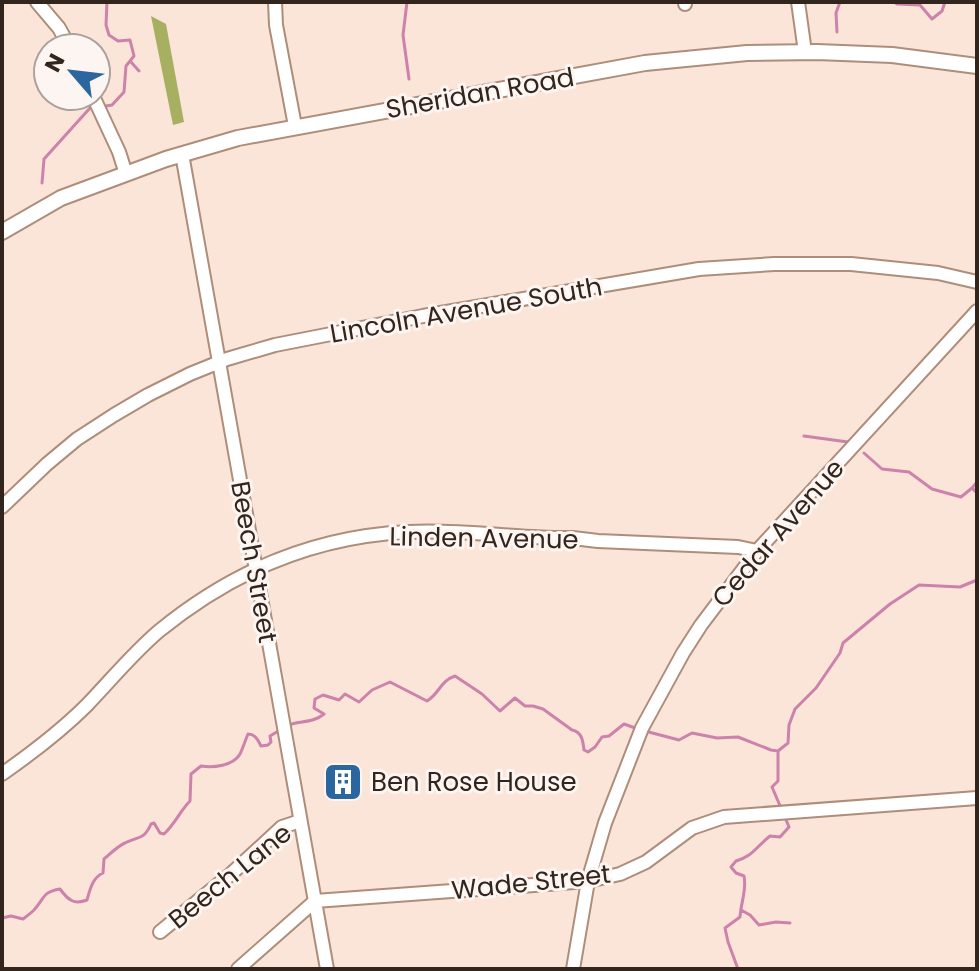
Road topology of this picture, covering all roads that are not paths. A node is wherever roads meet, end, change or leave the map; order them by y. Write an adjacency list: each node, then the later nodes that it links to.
1 (37, 2): 4 (street)
2 (275, 2): 8 (street)
3 (798, 2): 5 (street)
4 (61, 32)
5 (805, 52): 6 (street, Sheridan Road); 8 (street, Sheridan Road)
6 (977, 66)
7 (100, 112): 10 (street)
8 (295, 126): 9 (street, Sheridan Road)
9 (182, 154): 10 (street, Sheridan Road); 14 (street, Beech Street)
10 (126, 174): 11 (street, Sheridan Road)
11 (2, 232)
12 (977, 282): 14 (street, Lincoln Avenue South)
13 (977, 311): 16 (street, Cedar Avenue)
14 (218, 362): 15 (street, Lincoln Avenue South); 17 (street, Beech Street)
15 (2, 507)
16 (757, 551): 17 (street, Linden Avenue); 21 (street, Cedar Avenue)
17 (255, 570): 18 (street, Linden Avenue); 20 (street, Beech Street)
18 (2, 774)
19 (977, 798): 21 (street, Wade Street)
20 (300, 821): 22 (street, Beech Street); 23 (street, Beech Lane)
21 (588, 881): 22 (street, Wade Street); 26 (street, Cedar Avenue)
22 (315, 901): 24 (street); 25 (street, Beech Street)
23 (160, 932)
24 (238, 969)
25 (327, 969)
26 (573, 969)

